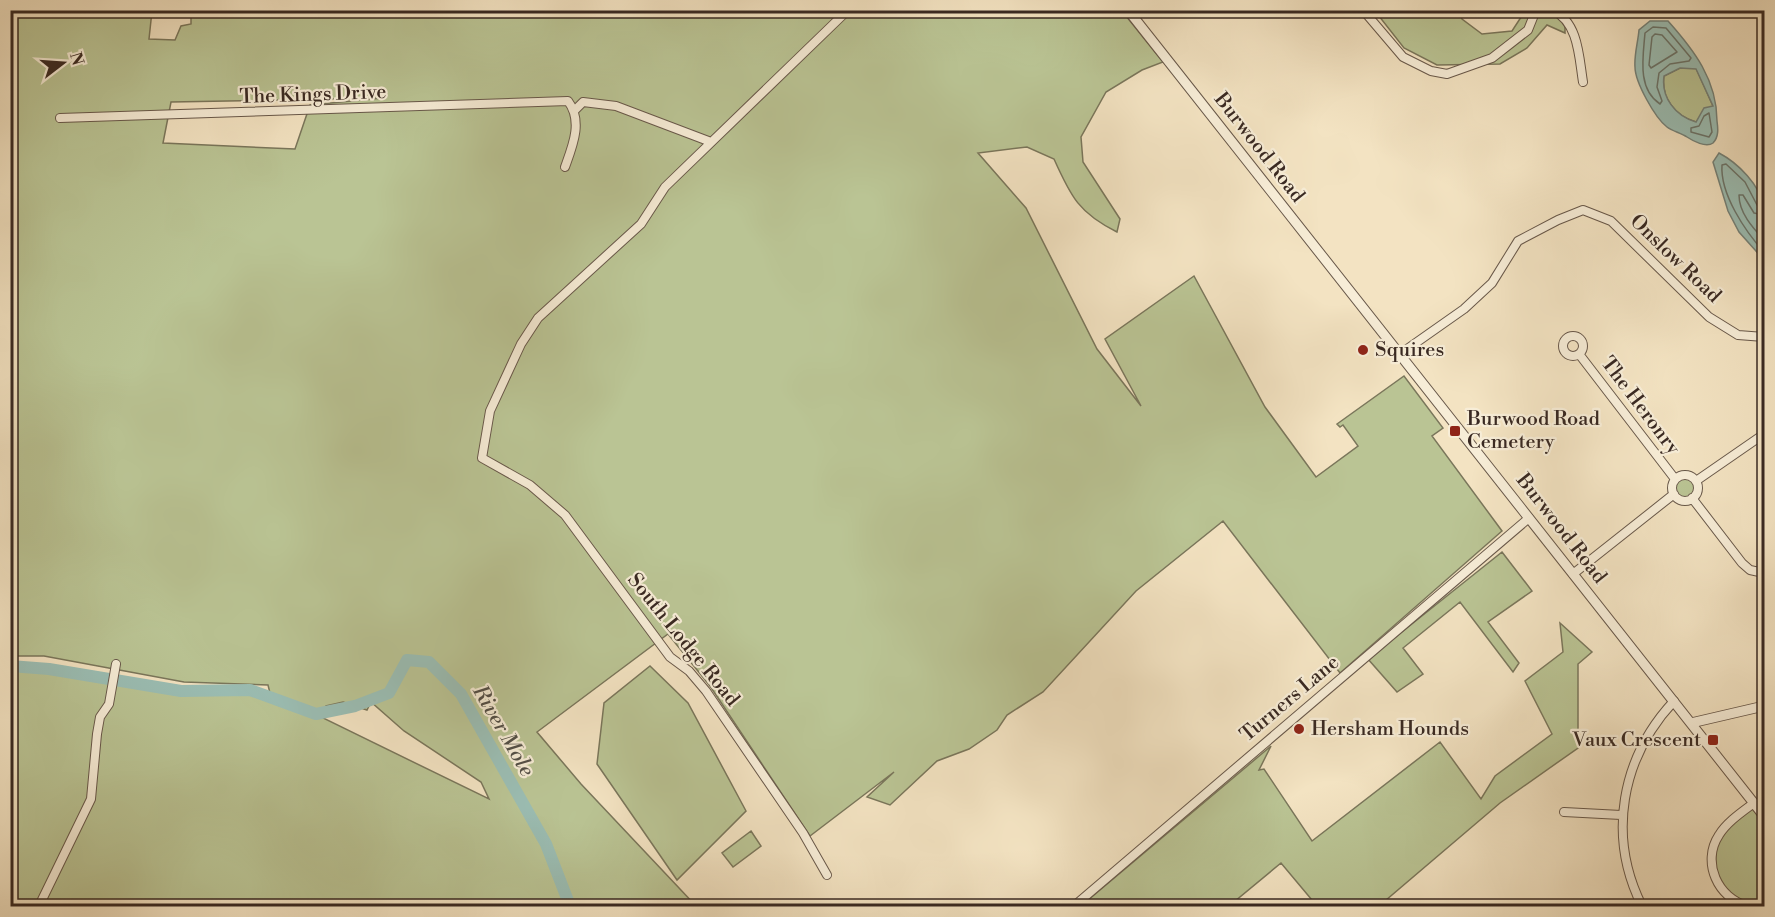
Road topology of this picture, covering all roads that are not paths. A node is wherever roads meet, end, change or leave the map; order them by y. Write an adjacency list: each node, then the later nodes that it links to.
1 (848, 10): 11 (street)
2 (1128, 10): 14 (street, Burwood Road)
3 (1363, 10): 4 (street)
4 (1536, 10)
5 (1553, 10): 6 (street)
6 (1583, 82)
7 (568, 101): 8 (street, The Kings Drive); 9 (street); 10 (street, The Kings Drive)
8 (583, 102): 9 (street); 11 (street, The Kings Drive)
9 (575, 110): 12 (street)
10 (60, 118)
11 (711, 142): 32 (street, South Lodge Road)
12 (566, 167)
13 (1764, 338): 14 (street, Onslow Road)
14 (1400, 354): 21 (street, Burwood Road)
15 (1579, 354): 17 (street, The Heronry)
16 (1764, 434): 18 (street)
17 (1675, 479): 18 (street); 19 (street)
18 (1696, 481): 20 (street)
19 (1674, 494): 20 (street); 23 (street)
20 (1692, 498): 22 (street)
21 (1529, 518): 23 (street, Burwood Road); 34 (street, Turners Lane)
22 (1764, 573)
23 (1573, 574): 25 (street, Burwood Road)
24 (116, 664): 33 (street)
25 (1674, 700): 27 (street, Burwood Road); 30 (street)
26 (1764, 706): 27 (street)
27 (1691, 723): 28 (street, Burwood Road)
28 (1754, 803): 31 (street, Burwood Road); 36 (street)
29 (1564, 812): 30 (street)
30 (1621, 815): 35 (street)
31 (1764, 816)
32 (827, 875)
33 (39, 906)
34 (1074, 906)
35 (1641, 906)
36 (1748, 906)

